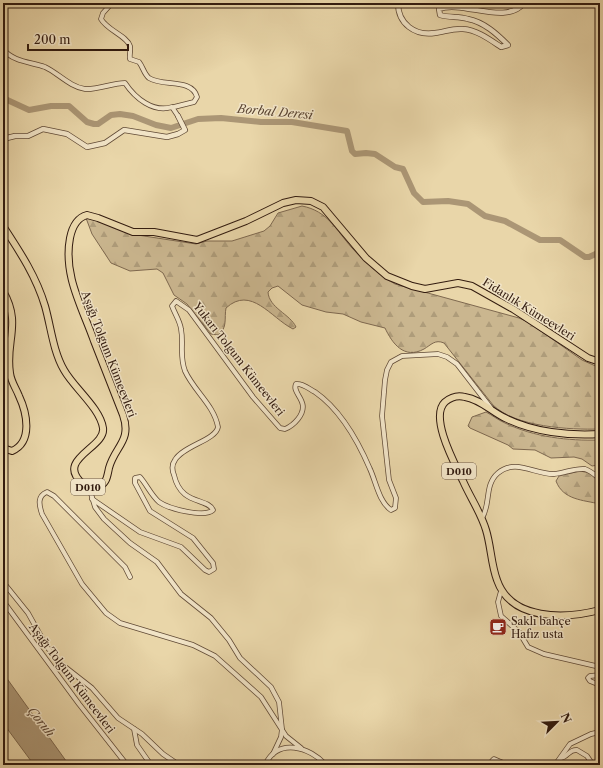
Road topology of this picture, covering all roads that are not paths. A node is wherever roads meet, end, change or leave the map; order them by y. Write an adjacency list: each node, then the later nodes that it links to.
1 (112, 3): 5 (street)
2 (398, 3): 3 (street)
3 (524, 3)
4 (3, 49): 5 (street)
5 (174, 108): 6 (street)
6 (178, 116): 7 (street)
7 (3, 139)
8 (3, 226): 16 (main road, D010)
9 (397, 281): 11 (main road, Fidanlık Kümeevleri / D010); 16 (main road, Aşağı Tolgum Kümeevleri / D010)
10 (3, 291): 14 (main road)
11 (600, 362)
12 (493, 411): 13 (main road, D010); 17 (street, Yukarı Tolgum Kümeevleri); 18 (main road, D010)
13 (600, 434)
14 (3, 448)
15 (600, 479): 18 (street)
16 (89, 487): 17 (street)
17 (92, 499): 28 (street)
18 (481, 519): 21 (main road, D010)
19 (130, 577): 28 (street)
20 (3, 582): 27 (street, Aşağı Tolgum Kümeevleri)
21 (501, 591): 23 (main road, D010); 24 (street)
22 (3, 601): 33 (street, Aşağı Tolgum Kümeevleri)
23 (600, 610)
24 (600, 667)
25 (600, 675): 26 (street)
26 (600, 685)
27 (134, 729): 34 (street, Aşağı Tolgum Kümeevleri); 35 (street, Aşağı Tolgum Kümeevleri)
28 (282, 729): 30 (street); 31 (street)
29 (600, 732): 32 (street)
30 (301, 748): 31 (street); 37 (street)
31 (273, 754): 36 (street)
32 (561, 758): 40 (street); 41 (street)
33 (127, 765)
34 (152, 765)
35 (180, 765)
36 (265, 765)
37 (326, 765)
38 (494, 765): 39 (street)
39 (508, 765)
40 (555, 765)
41 (593, 765)

